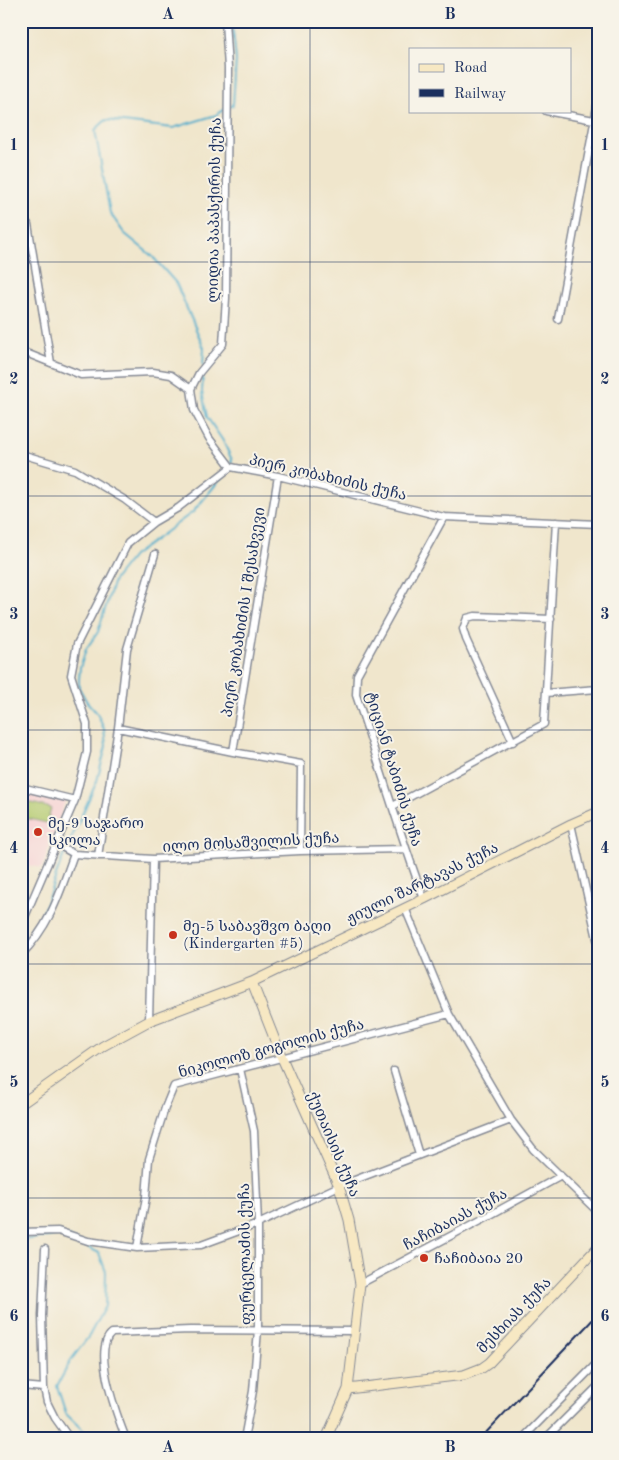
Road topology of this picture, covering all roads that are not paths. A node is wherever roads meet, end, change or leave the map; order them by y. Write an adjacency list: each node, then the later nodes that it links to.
1 (225, 21): 9 (street, ლიდია პაპასქირის ქუჩა)
2 (598, 101): 4 (street)
3 (551, 112): 4 (street)
4 (594, 120): 6 (street)
5 (28, 224): 8 (street)
6 (558, 319)
7 (21, 351): 8 (street)
8 (51, 363): 9 (street)
9 (191, 389): 11 (street)
10 (21, 454): 14 (street)
11 (231, 467): 12 (street, პიერ კობახიძის ქუჩა); 14 (street, პიერ კობახიძის ქუჩა)
12 (278, 476): 13 (street, პიერ კობახიძის ქუჩა); 23 (street, პიერ კობახიძის I შესახვევი)
13 (444, 517): 15 (street, პიერ კობახიძის ქუჩა); 26 (street, ტიციან ტაბიძის ქუჩა)
14 (154, 522): 25 (street, პიერ კობახიძის ქუჩა)
15 (556, 522): 16 (street, პიერ კობახიძის ქუჩა); 18 (street)
16 (598, 524)
17 (155, 554): 21 (street)
18 (551, 620): 20 (street); 22 (street)
19 (598, 689): 20 (street)
20 (546, 693): 22 (street)
21 (118, 728): 23 (street); 33 (street)
22 (513, 742): 26 (street)
23 (233, 752): 31 (street)
24 (21, 787): 25 (street)
25 (75, 800): 29 (street, პიერ კობახიძის ქუჩა)
26 (393, 806): 30 (street, ტიციან ტაბიძის ქუჩა)
27 (598, 812): 28 (street, ჟიული შარტავას ქუჩა)
28 (571, 824): 35 (street, ჟიული შარტავას ქუჩა); 38 (street)
29 (57, 844): 32 (street); 37 (street, პიერ კობახიძის ქუჩა)
30 (405, 849): 31 (street, ილო მოსაშვილის ქუჩა); 35 (street, ტიციან ტაბიძის ქუჩა)
31 (300, 851): 34 (street, ილო მოსაშვილის ქუჩა)
32 (72, 854): 33 (street, ილო მოსაშვილის ქუჩა); 39 (street)
33 (98, 856): 34 (street, ილო მოსაშვილის ქუჩა)
34 (153, 859): 42 (street)
35 (424, 899): 36 (street, ჟიული შარტავას ქუჩა)
36 (405, 908): 40 (street, ჟიული შარტავას ქუჩა); 41 (street)
37 (21, 926)
38 (598, 943)
39 (21, 955)
40 (252, 982): 42 (street, ჟიული შარტავას ქუჩა); 43 (street, ქუთაისის ქუჩა)
41 (449, 1014): 43 (street, ნიკოლოზ გოგოლის ქუჩა); 47 (street)
42 (150, 1021): 46 (street, ჟიული შარტავას ქუჩა)
43 (282, 1058): 44 (street, ნიკოლოზ გოგოლის ქუჩა); 50 (street, ქუთაისის ქუჩა)
44 (240, 1069): 52 (street, ფურცელაძის ქუჩა); 55 (street, ნიკოლოზ გოგოლის ქუჩა)
45 (394, 1071): 48 (street)
46 (21, 1104)
47 (511, 1120): 48 (street); 49 (street)
48 (419, 1155): 50 (street)
49 (561, 1176): 51 (street); 57 (street, ჩაჩიბაიას ქუჩა)
50 (339, 1186): 52 (street); 57 (street, ქუთაისის ქუჩა)
51 (598, 1212)
52 (258, 1224): 55 (street); 58 (street, ფურცელაძის ქუჩა)
53 (21, 1232): 55 (street)
54 (598, 1247): 64 (street, მესხიას ქუჩა)
55 (137, 1248)
56 (45, 1249): 63 (street)
57 (360, 1284): 59 (street, ქუთაისის ქუჩა)
58 (258, 1330): 59 (street); 66 (street); 67 (street, ფურცელაძის ქუჩა)
59 (355, 1331): 64 (street, ქუთაისის ქუჩა)
60 (598, 1362): 69 (street)
61 (21, 1386): 63 (street)
62 (598, 1386): 70 (street)
63 (44, 1388): 65 (street)
64 (348, 1389): 68 (street, ქუთაისის ქუჩა)
65 (70, 1439)
66 (126, 1439)
67 (244, 1439)
68 (326, 1439)
69 (522, 1439)
70 (546, 1439)

